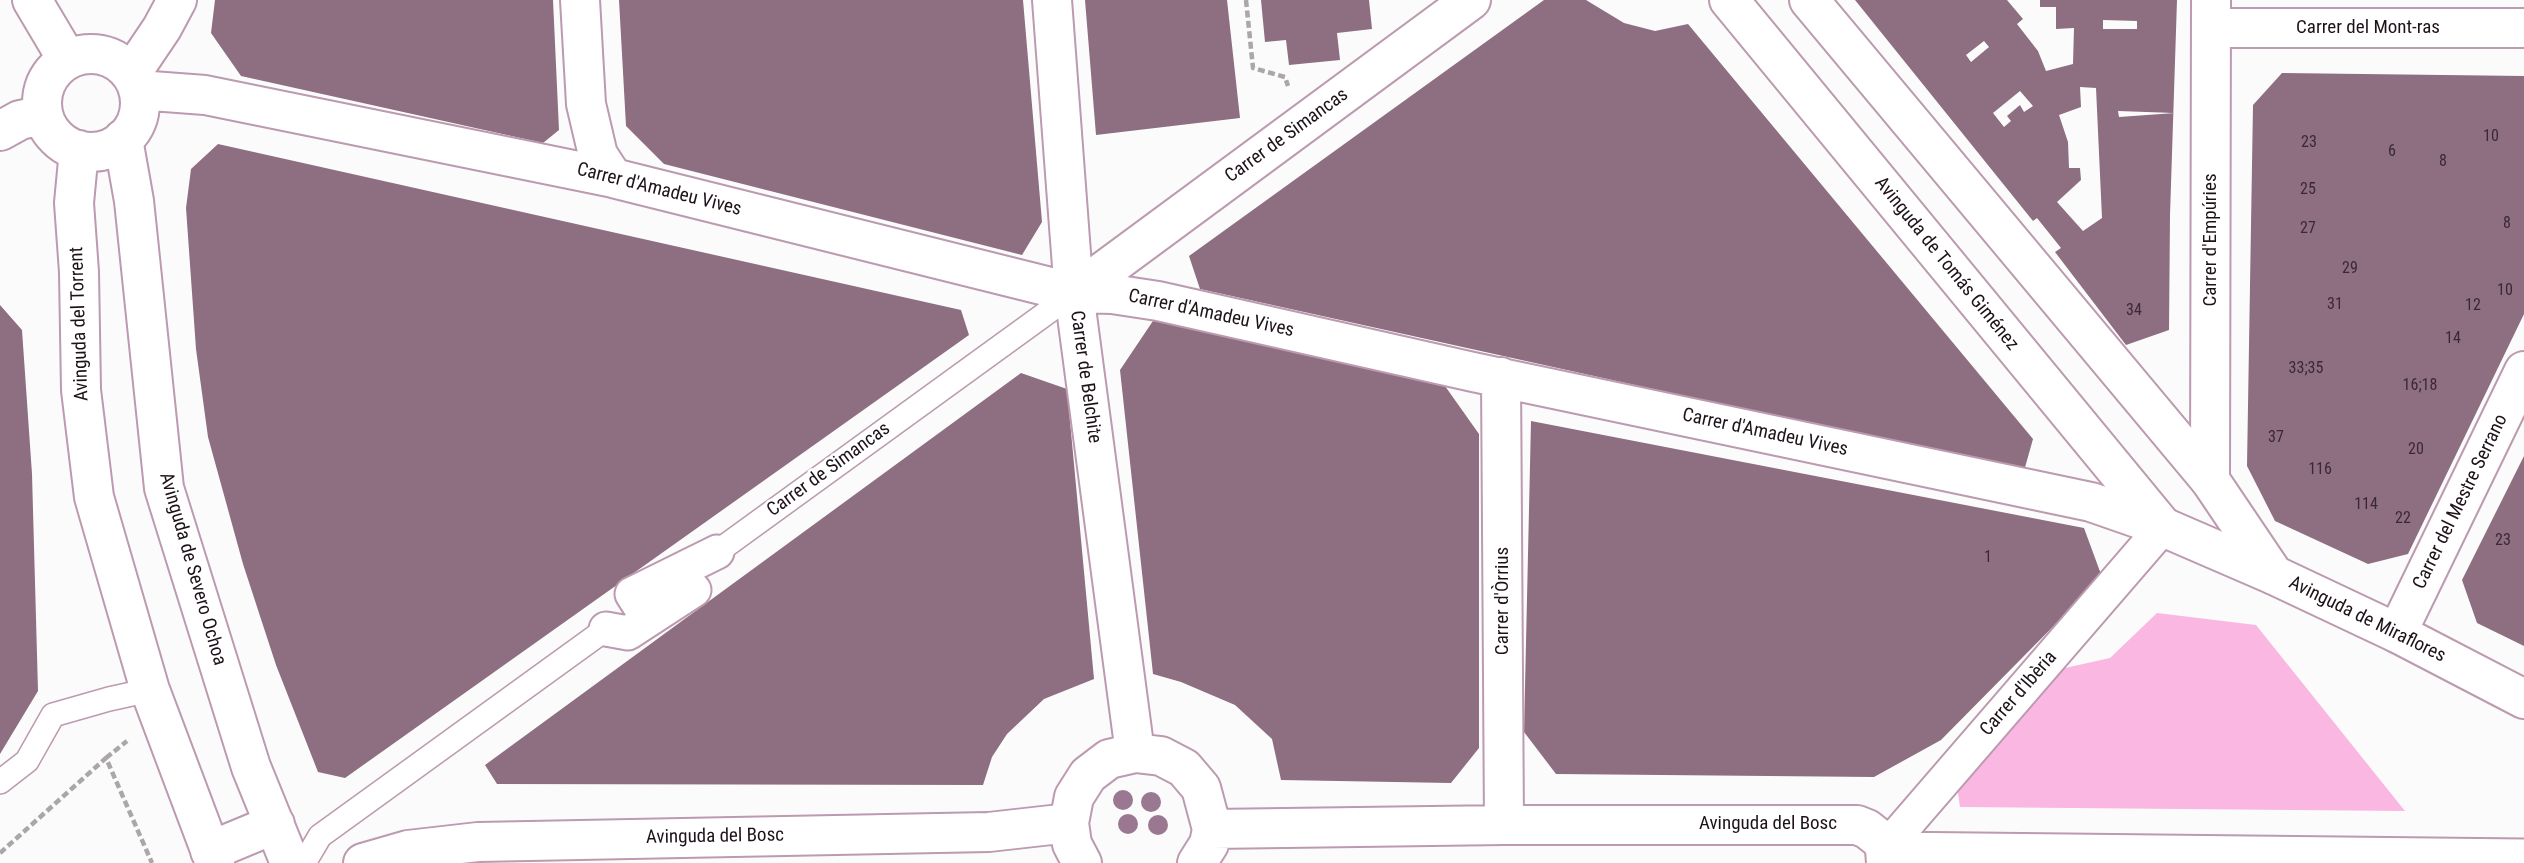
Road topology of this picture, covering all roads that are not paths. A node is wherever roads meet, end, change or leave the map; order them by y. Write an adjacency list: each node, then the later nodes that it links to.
1 (32, 0): 10 (street)
2 (177, 0): 11 (street)
3 (580, 0): 16 (street)
4 (1052, 0): 17 (street, Carrer de Belchite)
5 (1471, 0): 17 (street, Carrer de Simancas)
6 (1729, 0): 21 (street, Avinguda de Tomás Giménez)
7 (1809, 0): 20 (street)
8 (2211, 14): 9 (street, Carrer del Mont-ras); 20 (street, Carrer d'Empúries)
9 (2524, 28)
10 (67, 59): 11 (street); 12 (street)
11 (135, 82): 14 (street); 16 (street, Carrer d'Amadeu Vives)
12 (43, 115): 13 (street); 15 (street)
13 (0, 131)
14 (123, 139): 15 (street); 31 (street, Avinguda de Severo Ochoa)
15 (79, 150): 26 (street, Avinguda del Torrent)
16 (613, 178): 17 (street, Carrer d'Amadeu Vives)
17 (1074, 293): 19 (street, Carrer d'Amadeu Vives); 22 (lane, Carrer de Simancas); 28 (street, Carrer de Belchite)
18 (2524, 370): 25 (street, Carrer del Mestre Serrano)
19 (1501, 377): 21 (street, Carrer d'Amadeu Vives); 32 (street, Carrer d'Òrrius)
20 (2210, 480): 23 (street, Avinguda de Miraflores)
21 (2163, 527): 23 (street, Carrer d'Amadeu Vives); 34 (street, Carrer d'Ibèria)
22 (717, 552): 24 (street, Carrer de Simancas)
23 (2274, 575): 25 (street, Avinguda de Miraflores)
24 (606, 629): 38 (lane, Carrer de Simancas)
25 (2397, 633): 27 (street, Avinguda de Miraflores)
26 (150, 690): 29 (lane); 36 (street)
27 (2524, 699)
28 (1135, 753): 30 (street); 33 (street)
29 (0, 782)
30 (1069, 823): 39 (street, Avinguda del Bosc); 40 (street)
31 (275, 824): 36 (street); 37 (street, Avinguda de Severo Ochoa)
32 (1504, 825): 33 (street, Avinguda del Bosc); 34 (street, Avinguda del Bosc)
33 (1212, 829): 41 (street)
34 (1885, 856): 35 (street)
35 (2524, 856)
36 (213, 857)
37 (290, 863)
38 (304, 863)
39 (363, 863)
40 (1082, 863)
41 (1197, 863)

